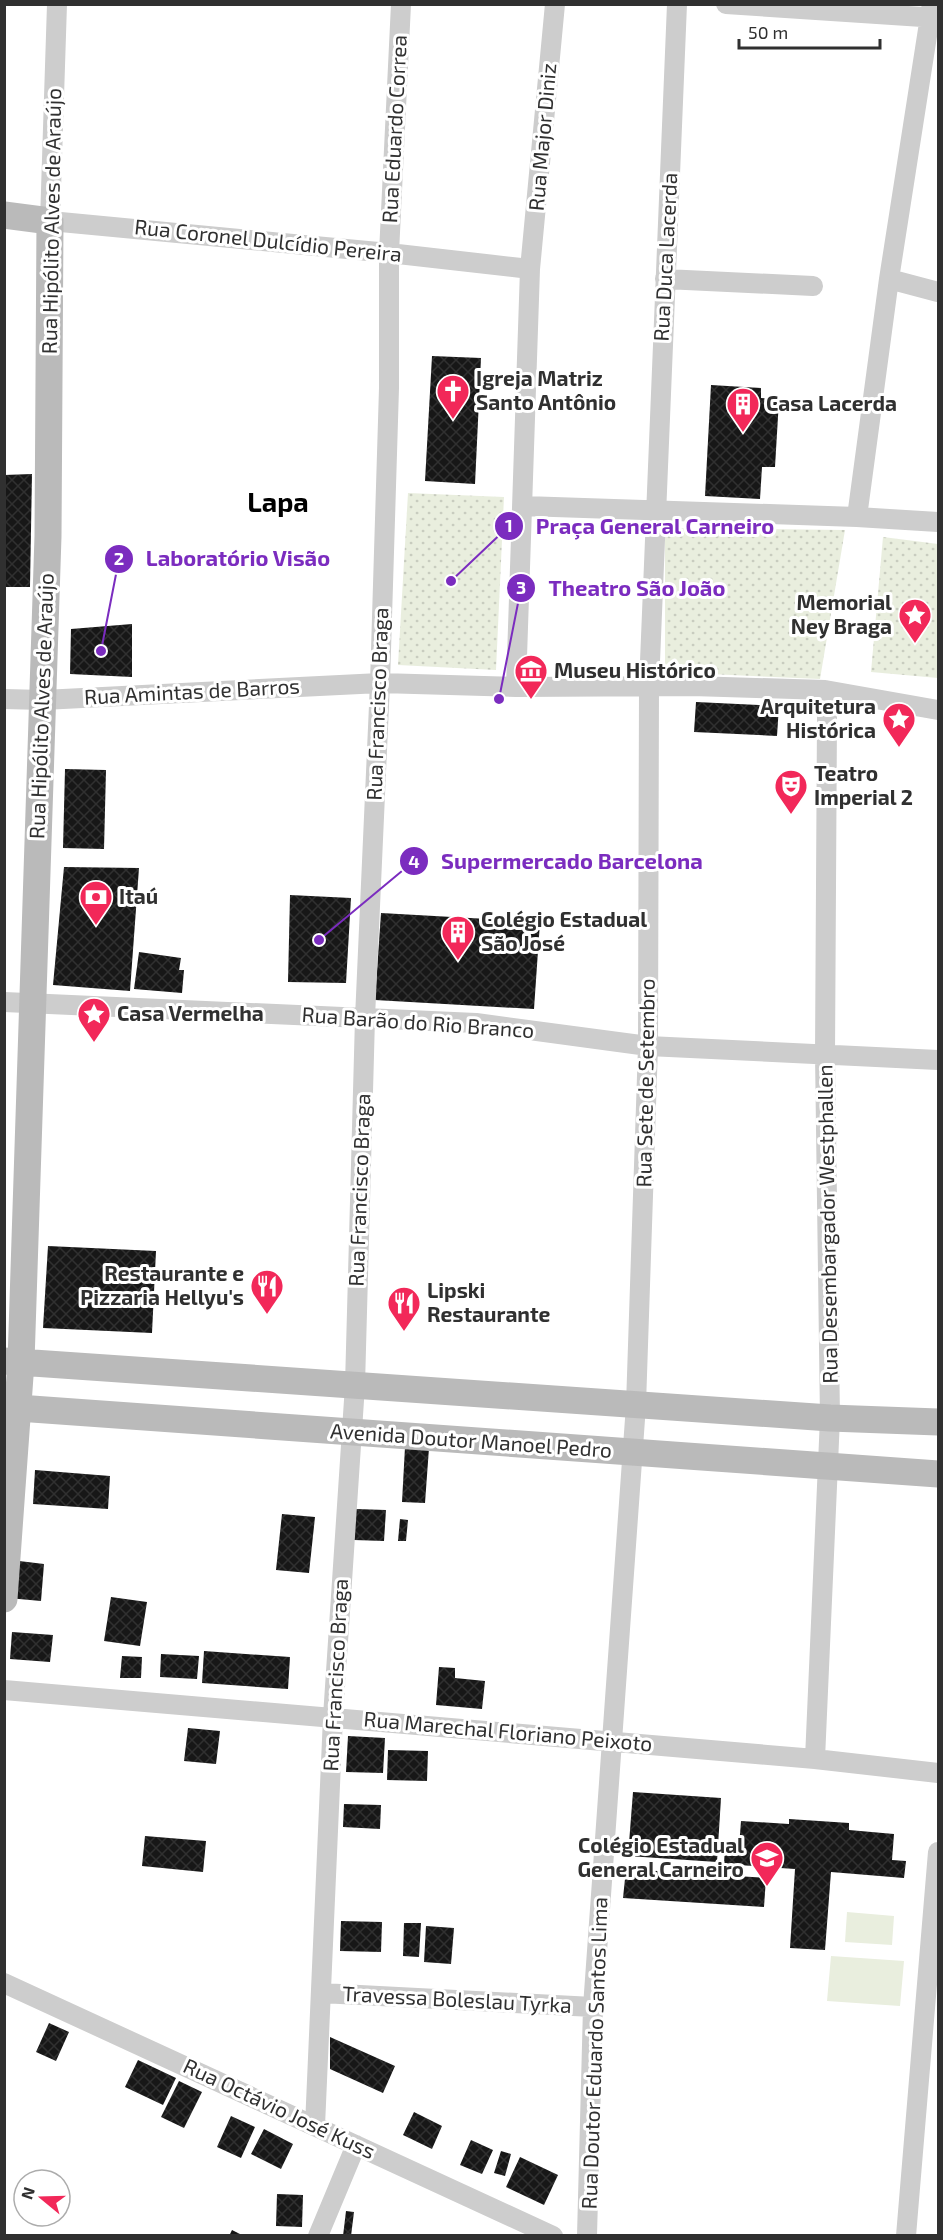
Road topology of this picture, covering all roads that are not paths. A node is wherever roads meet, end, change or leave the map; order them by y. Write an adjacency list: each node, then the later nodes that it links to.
1 (57, 4): 8 (street, Rua Hipólito Alves de Araújo)
2 (401, 4): 9 (street, Rua Eduardo Correa)
3 (555, 4): 10 (street, Rua Major Diniz)
4 (677, 4): 11 (street, Rua Duca Lacerda)
5 (726, 4): 6 (street)
6 (933, 13): 12 (street)
7 (4, 215): 8 (main road, Rua Coronel Dulcídio Pereira)
8 (50, 221): 9 (street, Rua Coronel Dulcídio Pereira); 24 (main road, Rua Hipólito Alves de Araújo)
9 (389, 253): 10 (street, Rua Coronel Dulcídio Pereira); 19 (street, Rua Francisco Braga)
10 (531, 269): 15 (street, Rua Major Diniz)
11 (665, 279): 13 (street); 16 (street, Rua Duca Lacerda)
12 (889, 279): 14 (street); 17 (street)
13 (813, 286)
14 (939, 292)
15 (524, 506): 16 (street); 21 (street, Rua Major Diniz)
16 (654, 510): 17 (street); 20 (street, Rua Sete de Setembro)
17 (857, 517): 18 (street)
18 (939, 522)
19 (380, 683): 21 (street, Rua Amintas de Barros); 24 (street, Rua Amintas de Barros); 28 (street, Rua Francisco Braga)
20 (649, 686): 21 (street, Rua Amintas de Barros); 22 (street, Rua Amintas de Barros); 29 (street, Rua Sete de Setembro)
21 (516, 687)
22 (825, 690): 25 (street, Rua Amintas de Barros); 30 (street, Rua Desembargador Westphallen)
23 (4, 699): 24 (street, Rua Amintas de Barros)
24 (43, 699): 27 (main road, Rua Hipólito Alves de Araújo)
25 (939, 710)
26 (4, 1002): 27 (street, Rua Barão do Rio Branco)
27 (32, 1003): 28 (street, Rua Barão do Rio Branco); 32 (main road, Rua Hipólito Alves de Araújo)
28 (365, 1018): 29 (street, Rua Barão do Rio Branco); 33 (street, Rua Francisco Braga)
29 (648, 1046): 30 (street, Rua Barão do Rio Branco); 34 (street, Rua Sete de Setembro)
30 (825, 1055): 31 (street, Rua Barão do Rio Branco); 36 (street, Rua Desembargador Westphallen)
31 (939, 1060)
32 (13, 1361): 33 (main road); 35 (main road, Rua Hipólito Alves de Araújo)
33 (355, 1385): 34 (main road); 38 (street, Rua Francisco Braga)
34 (636, 1405): 36 (main road); 39 (street, Rua Doutor Eduardo Santos Lima)
35 (12, 1408): 38 (main road, Avenida Doutor Manoel Pedro); 42 (main road, Rua Hipólito Alves de Araújo)
36 (830, 1418): 37 (main road); 40 (street, Rua Desembargador Westphallen)
37 (939, 1422)
38 (351, 1432): 39 (main road, Avenida Doutor Manoel Pedro); 44 (street, Rua Francisco Braga)
39 (631, 1452): 40 (main road, Avenida Doutor Manoel Pedro); 45 (street, Rua Doutor Eduardo Santos Lima)
40 (829, 1466): 41 (main road, Avenida Doutor Manoel Pedro); 46 (street, Rua Desembargador Westphallen)
41 (939, 1474)
42 (4, 1599)
43 (4, 1690): 44 (street, Rua Marechal Floriano Peixoto)
44 (333, 1717): 45 (street, Rua Marechal Floriano Peixoto); 50 (street, Rua Francisco Braga)
45 (612, 1741): 46 (street, Rua Marechal Floriano Peixoto); 51 (street, Rua Doutor Eduardo Santos Lima)
46 (815, 1759): 47 (street, Rua Marechal Floriano Peixoto)
47 (939, 1773)
48 (939, 1852): 57 (street)
49 (4, 1983): 52 (street, Rua Octávio José Kuss)
50 (321, 1993): 51 (street, Travessa Boleslau Tyrka); 52 (street, Rua Francisco Braga)
51 (593, 2007): 56 (street, Rua Doutor Eduardo Santos Lima)
52 (315, 2126): 53 (street, Rua Octávio José Kuss)
53 (356, 2145): 54 (street); 55 (street, Rua Octávio José Kuss)
54 (318, 2235)
55 (553, 2235)
56 (587, 2235)
57 (906, 2235)

